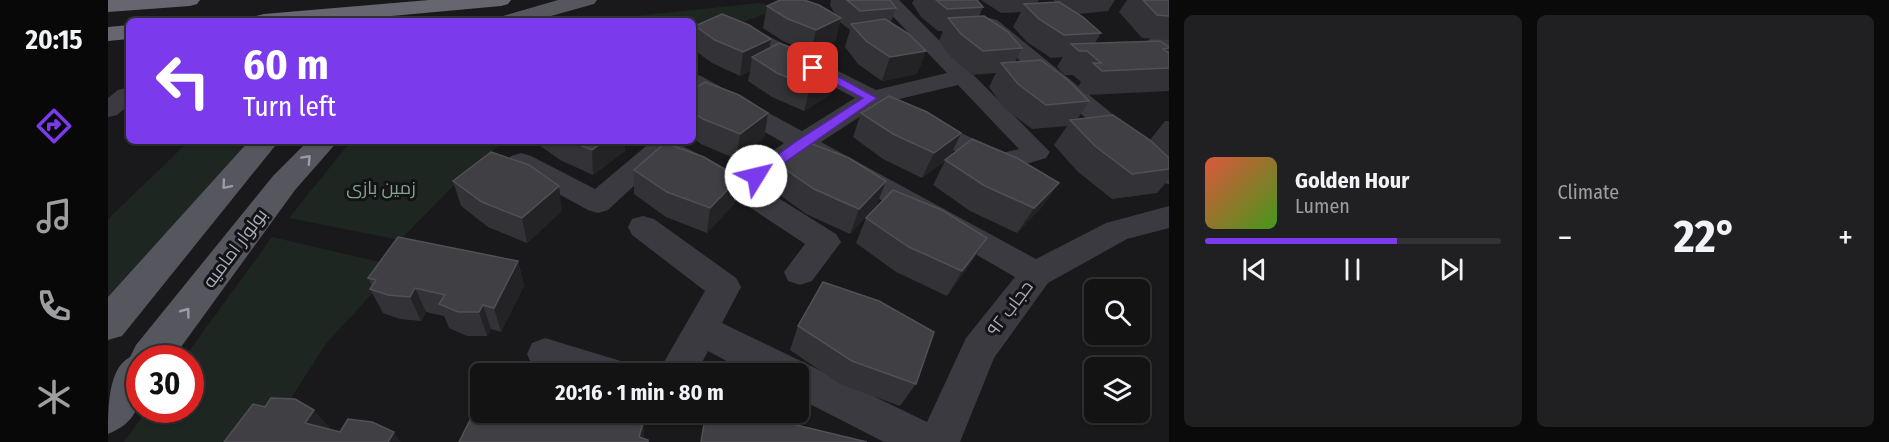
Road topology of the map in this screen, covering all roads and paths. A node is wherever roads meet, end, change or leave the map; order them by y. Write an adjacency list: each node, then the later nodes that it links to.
1 (190, 0): 5 (highway)
2 (501, 0): 7 (highway)
3 (587, 0): 8 (main road)
4 (889, 1): 17 (street)
5 (108, 6)
6 (972, 9): 16 (street)
7 (298, 18)
8 (520, 18)
9 (126, 33): 10 (main road)
10 (108, 34)
11 (755, 37): 19 (street)
12 (1169, 42): 13 (street)
13 (1169, 53): 14 (street)
14 (1145, 57)
15 (1074, 63): 16 (street)
16 (1038, 65): 24 (street)
17 (962, 77): 19 (street); 19 (street)
18 (696, 83): 20 (street)
19 (871, 98): 20 (street)
20 (802, 142): 25 (street); 29 (street)
21 (262, 144): 30 (main road, one-way to 30)
22 (321, 144): 32 (main road, بولوار امامیه, one-way to 22)
23 (521, 162): 25 (street)
24 (1169, 175)
25 (741, 188): 28 (street)
26 (1169, 217): 29 (street, حجاب ۹۲)
27 (643, 227): 31 (street)
28 (800, 272)
29 (1036, 274): 41 (street, حجاب ۹۲)
30 (108, 324)
31 (701, 330): 35 (street); 36 (street)
32 (160, 345)
33 (545, 354): 34 (street)
34 (575, 363)
35 (682, 363)
36 (766, 363)
37 (809, 384): 40 (street)
38 (126, 390): 39 (main road)
39 (108, 413)
40 (926, 442)
41 (939, 442)

